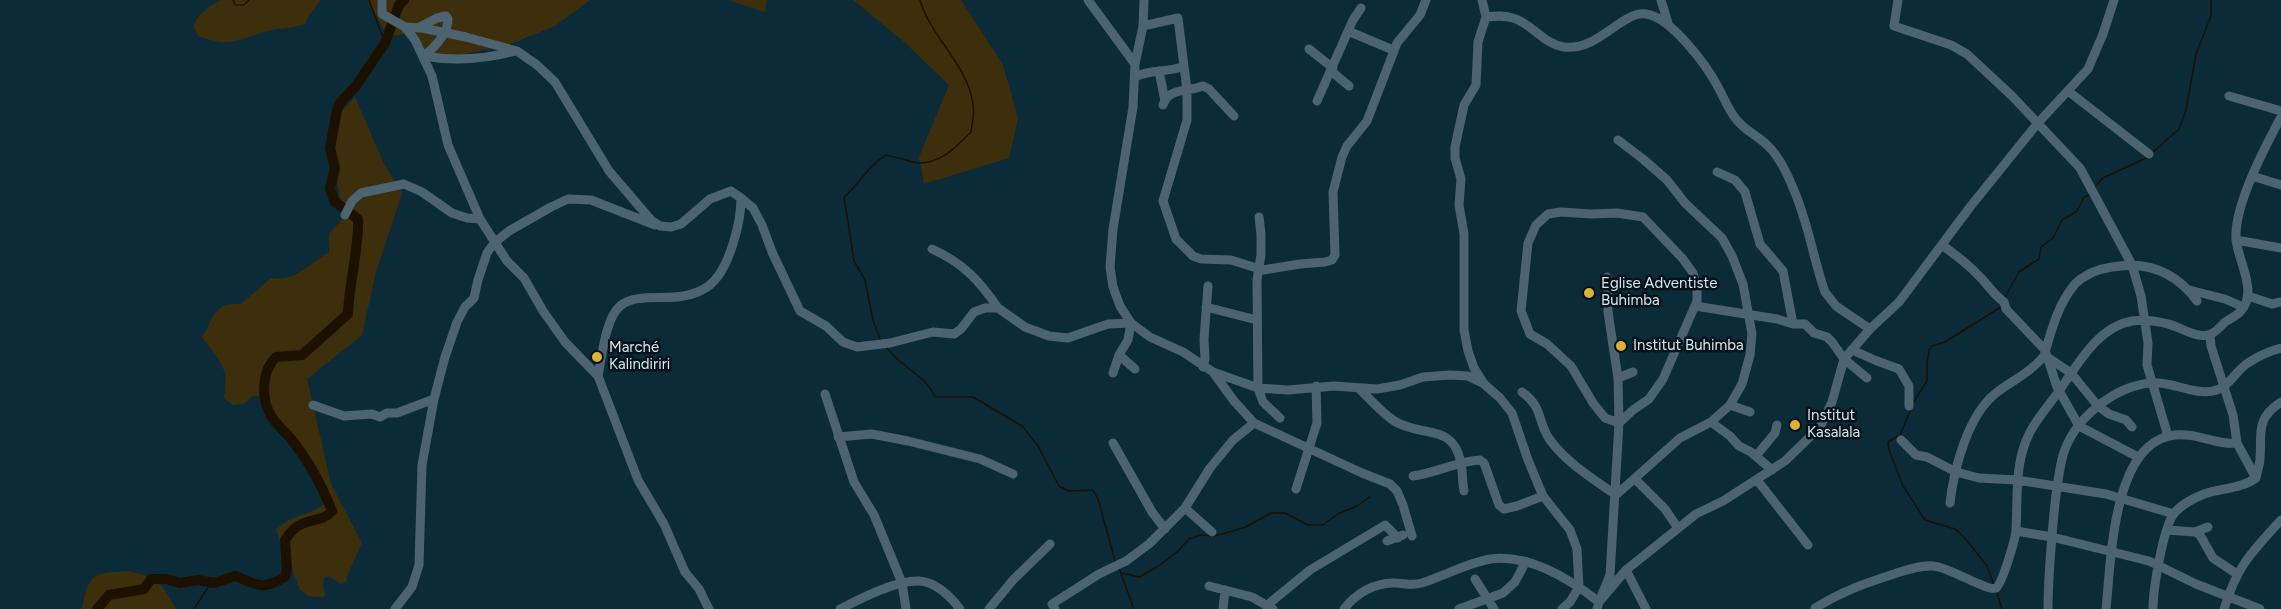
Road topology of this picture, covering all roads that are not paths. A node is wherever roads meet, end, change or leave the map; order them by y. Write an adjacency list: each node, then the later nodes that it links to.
1 (382, 0): 12 (street)
2 (1088, 0): 21 (street)
3 (1144, 0): 13 (street)
4 (1426, 0): 18 (street)
5 (1482, 0): 10 (street)
6 (1661, 0): 11 (street)
7 (1898, 0): 34 (street)
8 (2114, 0): 28 (street)
9 (1361, 8): 15 (street)
10 (1486, 17): 11 (street); 84 (street)
11 (1668, 23): 67 (street)
12 (401, 25): 14 (street); 20 (street)
13 (1143, 26): 21 (street); 22 (street)
14 (418, 28): 16 (street); 16 (street)
15 (1348, 32): 18 (street); 23 (street)
16 (444, 33): 19 (street); 20 (street)
17 (1309, 49): 23 (street)
18 (1393, 50): 51 (street)
19 (517, 51): 20 (street); 44 (street)
20 (424, 56): 43 (street)
21 (1135, 64): 25 (street)
22 (1184, 66): 24 (street); 27 (street)
23 (1332, 70): 26 (street); 30 (street)
24 (1159, 71): 25 (street); 27 (street)
25 (1135, 77): 65 (street)
26 (1349, 86)
27 (1187, 90): 32 (street); 51 (street)
28 (2068, 91): 34 (street); 36 (street)
29 (2229, 96): 31 (street)
30 (1317, 101)
31 (2281, 111)
32 (1234, 116)
33 (2281, 117): 38 (street)
34 (2037, 124): 47 (street); 50 (street)
35 (1618, 140): 62 (street)
36 (2148, 154)
37 (1717, 172): 66 (street)
38 (2252, 176): 39 (street); 45 (street)
39 (2281, 185)
40 (741, 198): 44 (street); 60 (street); 80 (street)
41 (345, 215): 43 (street)
42 (1259, 217): 51 (street)
43 (480, 219): 46 (street)
44 (660, 226): 46 (street)
45 (2236, 240): 48 (street); 55 (street)
46 (494, 243): 80 (street); 92 (street)
47 (1942, 245): 67 (street); 71 (street)
48 (2281, 248)
49 (932, 249): 60 (street)
50 (2132, 265): 54 (street); 64 (street); 71 (street)
51 (1259, 269): 63 (street)
52 (1607, 277): 81 (street)
53 (1208, 286): 59 (street)
54 (2189, 290): 56 (street); 61 (street)
55 (2248, 296): 57 (street); 61 (street)
56 (2197, 301)
57 (2281, 302)
58 (1695, 306): 62 (street); 102 (street); 102 (street)
59 (1206, 307): 63 (street); 74 (street)
60 (998, 308): 65 (street)
61 (2243, 308): 68 (street)
62 (1749, 315): 66 (street); 95 (street)
63 (1257, 320): 87 (street)
64 (2144, 320): 68 (street); 79 (street); 83 (street)
65 (1131, 323): 72 (street); 74 (street)
66 (1793, 324): 73 (street)
67 (1870, 329): 70 (street)
68 (2210, 334): 86 (street)
69 (2281, 348): 86 (street)
70 (1852, 350): 73 (street); 97 (street)
71 (2046, 354): 79 (street); 89 (street); 116 (street)
72 (1119, 355): 75 (street); 78 (street)
73 (1844, 359): 82 (street); 115 (street)
74 (1203, 367): 76 (street)
75 (1135, 369)
76 (1213, 372): 87 (street); 101 (street)
77 (1633, 372): 81 (street)
78 (1113, 373)
79 (2071, 373): 89 (street); 96 (street)
80 (598, 376): 161 (street)
81 (1618, 378): 102 (street)
82 (1867, 378)
83 (2151, 383): 86 (street); 96 (street); 106 (street)
84 (1484, 384): 88 (street); 127 (street)
85 (1316, 386): 87 (street); 88 (street); 111 (street)
86 (2224, 387): 109 (street)
87 (1258, 388): 99 (street)
88 (1358, 388): 114 (street)
89 (2059, 390): 104 (street); 122 (street)
90 (1522, 392): 126 (street)
91 (825, 394): 107 (street)
92 (434, 399): 94 (street); 160 (street)
93 (2281, 402): 119 (street)
94 (313, 405)
95 (1730, 405): 98 (street); 100 (street)
96 (2098, 405): 104 (street); 105 (street)
97 (1909, 406)
98 (1750, 412)
99 (1280, 418)
100 (1711, 422): 112 (street); 120 (street)
101 (1254, 423): 111 (street); 130 (street)
102 (1619, 423): 126 (street)
103 (1778, 425): 112 (street)
104 (2079, 426): 113 (street); 123 (street)
105 (2133, 427)
106 (2168, 436): 109 (street); 113 (street)
107 (838, 437): 117 (street); 151 (street)
108 (1901, 440): 116 (street)
109 (2237, 442): 119 (street)
110 (1113, 443): 135 (street)
111 (1310, 448): 124 (street); 141 (street)
112 (1756, 456): 115 (street)
113 (2138, 457): 128 (street)
114 (1461, 463): 118 (street); 125 (street); 127 (street)
115 (1772, 470): 121 (street)
116 (1956, 472): 122 (street); 129 (street)
117 (1013, 474)
118 (1413, 476)
119 (2256, 478): 131 (street)
120 (1635, 479): 126 (street); 134 (street)
121 (1757, 480): 134 (street); 144 (street)
122 (2017, 480): 123 (street); 137 (street)
123 (2057, 485): 128 (street); 140 (street)
124 (1296, 489)
125 (1464, 492)
126 (1616, 495): 157 (street)
127 (1543, 496): 153 (street)
128 (2121, 498): 131 (street); 145 (street)
129 (1950, 502)
130 (1185, 507): 135 (street); 138 (street)
131 (2174, 514): 136 (street)
132 (2281, 520): 149 (street)
133 (2208, 527): 139 (street)
134 (1678, 528): 148 (street)
135 (1165, 529): 166 (street)
136 (2167, 530): 139 (street); 147 (street)
137 (2016, 531): 140 (street); 159 (street)
138 (1212, 532)
139 (2195, 532): 149 (street)
140 (2052, 537): 145 (street); 173 (street)
141 (1398, 538): 142 (street); 158 (street)
142 (1387, 542)
143 (1050, 544): 165 (street)
144 (1808, 545)
145 (2112, 553): 147 (street); 174 (street)
146 (1525, 563): 153 (street); 156 (street); 168 (street)
147 (2160, 567): 155 (street); 175 (street)
148 (1626, 570): 157 (street); 172 (street)
149 (2237, 574): 155 (street)
150 (1475, 579): 156 (street)
151 (902, 583): 162 (street); 163 (street); 164 (street)
152 (1209, 586): 154 (street)
153 (1579, 587): 157 (street); 171 (street)
154 (1225, 590): 158 (street); 167 (street)
155 (2228, 596): 176 (street); 177 (street)
156 (1488, 599): 169 (street); 170 (street)
157 (1598, 606)
158 (1269, 608)
159 (1815, 608)
160 (395, 609)
161 (709, 609)
162 (840, 609)
163 (906, 609)
164 (960, 609)
165 (989, 609)
166 (1055, 609)
167 (1223, 609)
168 (1344, 609)
169 (1459, 609)
170 (1494, 609)
171 (1562, 609)
172 (1646, 609)
173 (2048, 609)
174 (2106, 609)
175 (2153, 609)
176 (2224, 609)
177 (2258, 609)

